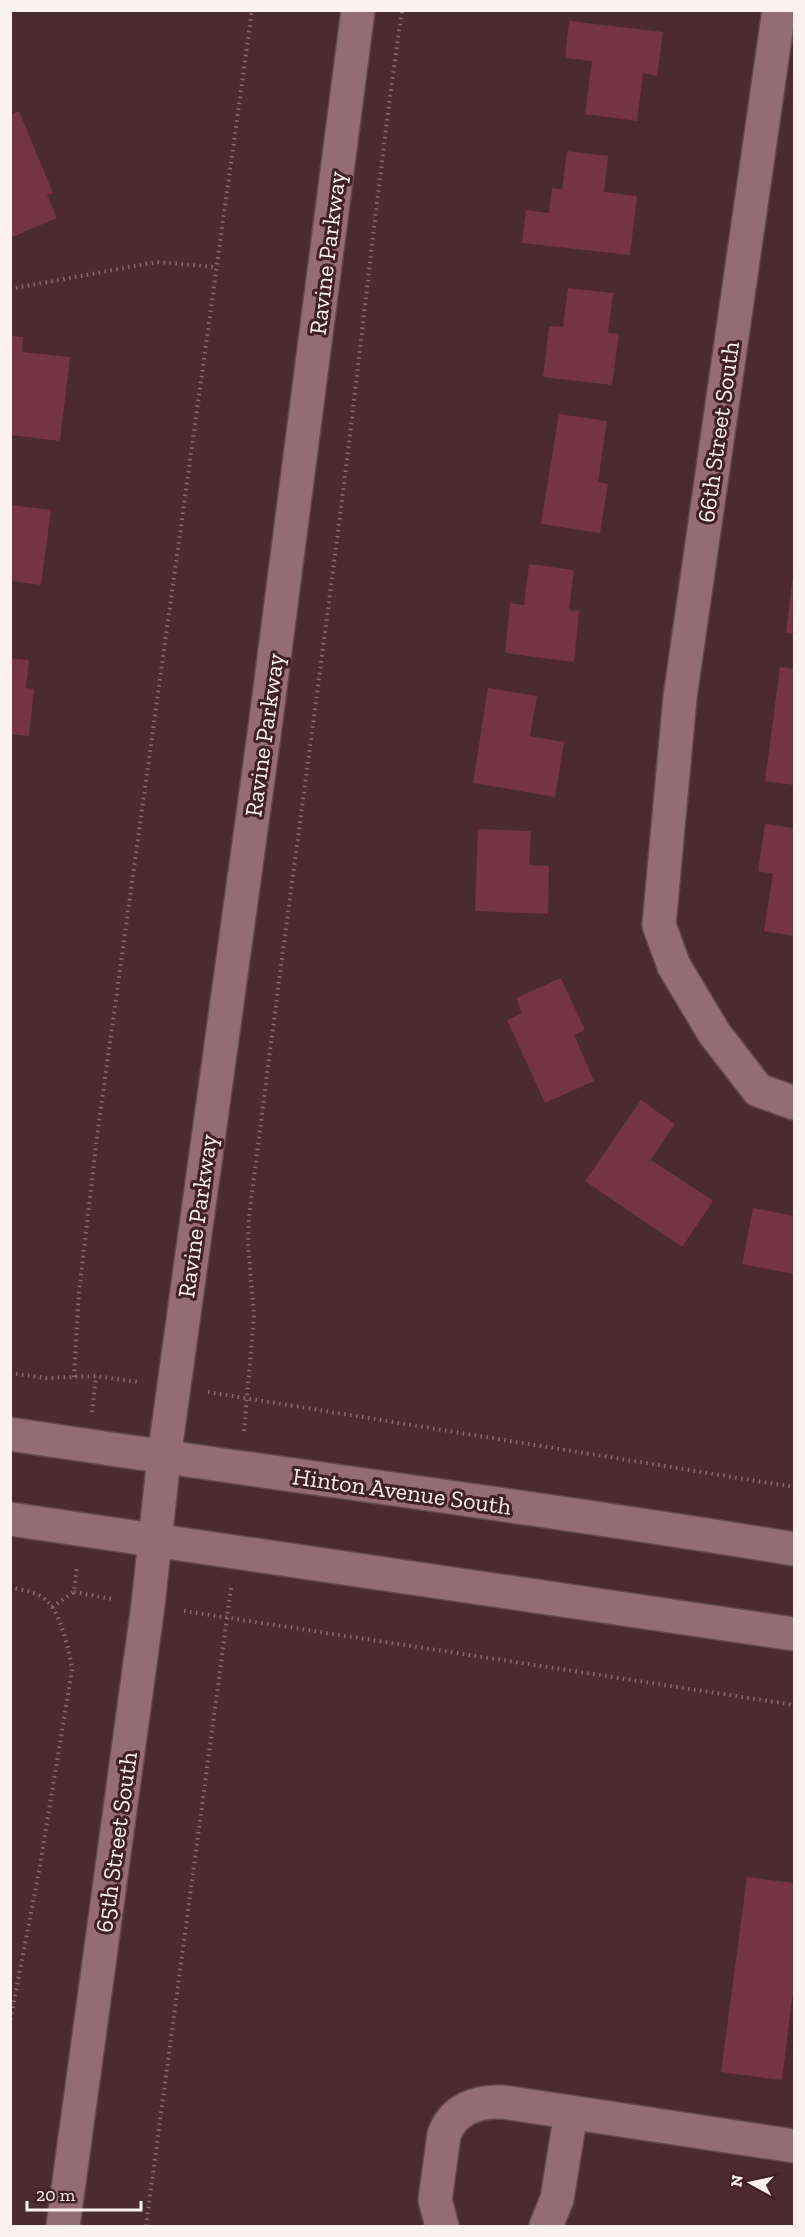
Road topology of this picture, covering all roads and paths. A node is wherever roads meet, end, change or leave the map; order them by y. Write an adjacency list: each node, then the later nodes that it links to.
1 (252, 10): 5 (path)
2 (358, 10): 13 (street, Ravine Parkway)
3 (402, 10): 11 (path)
4 (779, 10): 7 (street, 66th Street South)
5 (215, 267): 6 (path); 10 (path)
6 (10, 289)
7 (795, 1103)
8 (10, 1373): 10 (path)
9 (96, 1376): 10 (path)
10 (74, 1377)
11 (246, 1398): 14 (path); 15 (path)
12 (10, 1434): 13 (street, Hinton Avenue South)
13 (164, 1458): 14 (street, Hinton Avenue South); 17 (street, 65th Street South)
14 (241, 1470): 18 (street, Hinton Avenue South)
15 (795, 1487)
16 (10, 1519): 17 (street)
17 (155, 1540): 19 (street); 27 (street, 65th Street South)
18 (795, 1548)
19 (234, 1552): 21 (path); 22 (street)
20 (10, 1587): 24 (path)
21 (229, 1619): 23 (path); 28 (path)
22 (795, 1634)
23 (795, 1705)
24 (10, 2022)
25 (571, 2112): 26 (street); 29 (street); 30 (street)
26 (795, 2146)
27 (63, 2226)
28 (146, 2226)
29 (442, 2226)
30 (546, 2226)

